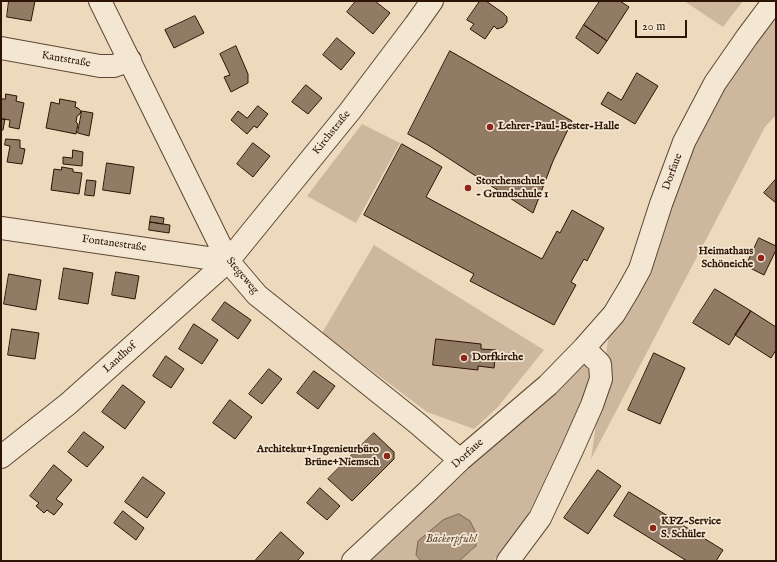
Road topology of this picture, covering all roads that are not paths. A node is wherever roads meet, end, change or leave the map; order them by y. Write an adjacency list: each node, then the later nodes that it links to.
1 (100, 1): 5 (street, Stegeweg)
2 (432, 1): 7 (street, Kirchstraße)
3 (774, 1): 8 (street, Dorfaue)
4 (1, 48): 5 (street, Kantstraße)
5 (130, 60): 7 (street, Stegeweg)
6 (1, 228): 7 (street, Fontanestraße)
7 (228, 261): 9 (street, Landhof); 10 (street, Stegeweg)
8 (584, 348): 10 (street, Dorfaue); 12 (street)
9 (4, 450)
10 (460, 460): 11 (street, Dorfaue)
11 (353, 561)
12 (508, 561)

